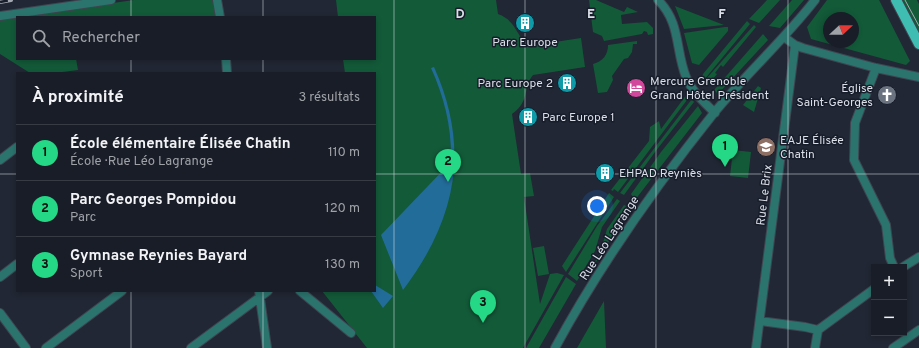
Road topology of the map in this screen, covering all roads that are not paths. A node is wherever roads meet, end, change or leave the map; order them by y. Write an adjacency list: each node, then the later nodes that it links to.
1 (111, 0): 6 (street)
2 (217, 0): 7 (street)
3 (658, 0): 15 (street)
4 (815, 0): 8 (street, Rue Léo Lagrange)
5 (896, 0): 9 (main road)
6 (0, 16)
7 (220, 16)
8 (784, 37): 10 (street); 15 (street, Rue Léo Lagrange)
9 (919, 44)
10 (795, 45): 12 (street); 28 (street, Rue Le Brix)
11 (226, 60): 13 (street)
12 (876, 68): 14 (street); 19 (street)
13 (228, 72)
14 (919, 77)
15 (715, 113): 36 (street, Rue Léo Lagrange)
16 (16, 148): 17 (street)
17 (0, 160)
18 (919, 257): 20 (street)
19 (893, 264)
20 (907, 264)
21 (16, 265): 22 (street)
22 (0, 277)
23 (871, 291): 29 (street)
24 (121, 292): 33 (street)
25 (301, 292): 31 (street)
26 (259, 294): 34 (street); 35 (street)
27 (0, 313): 32 (street)
28 (760, 321): 29 (street); 37 (street, Rue Le Brix)
29 (818, 330): 38 (street)
30 (919, 330): 39 (street)
31 (351, 333)
32 (26, 348)
33 (46, 348)
34 (191, 348)
35 (267, 348)
36 (555, 348)
37 (756, 348)
38 (815, 348)
39 (893, 348)

